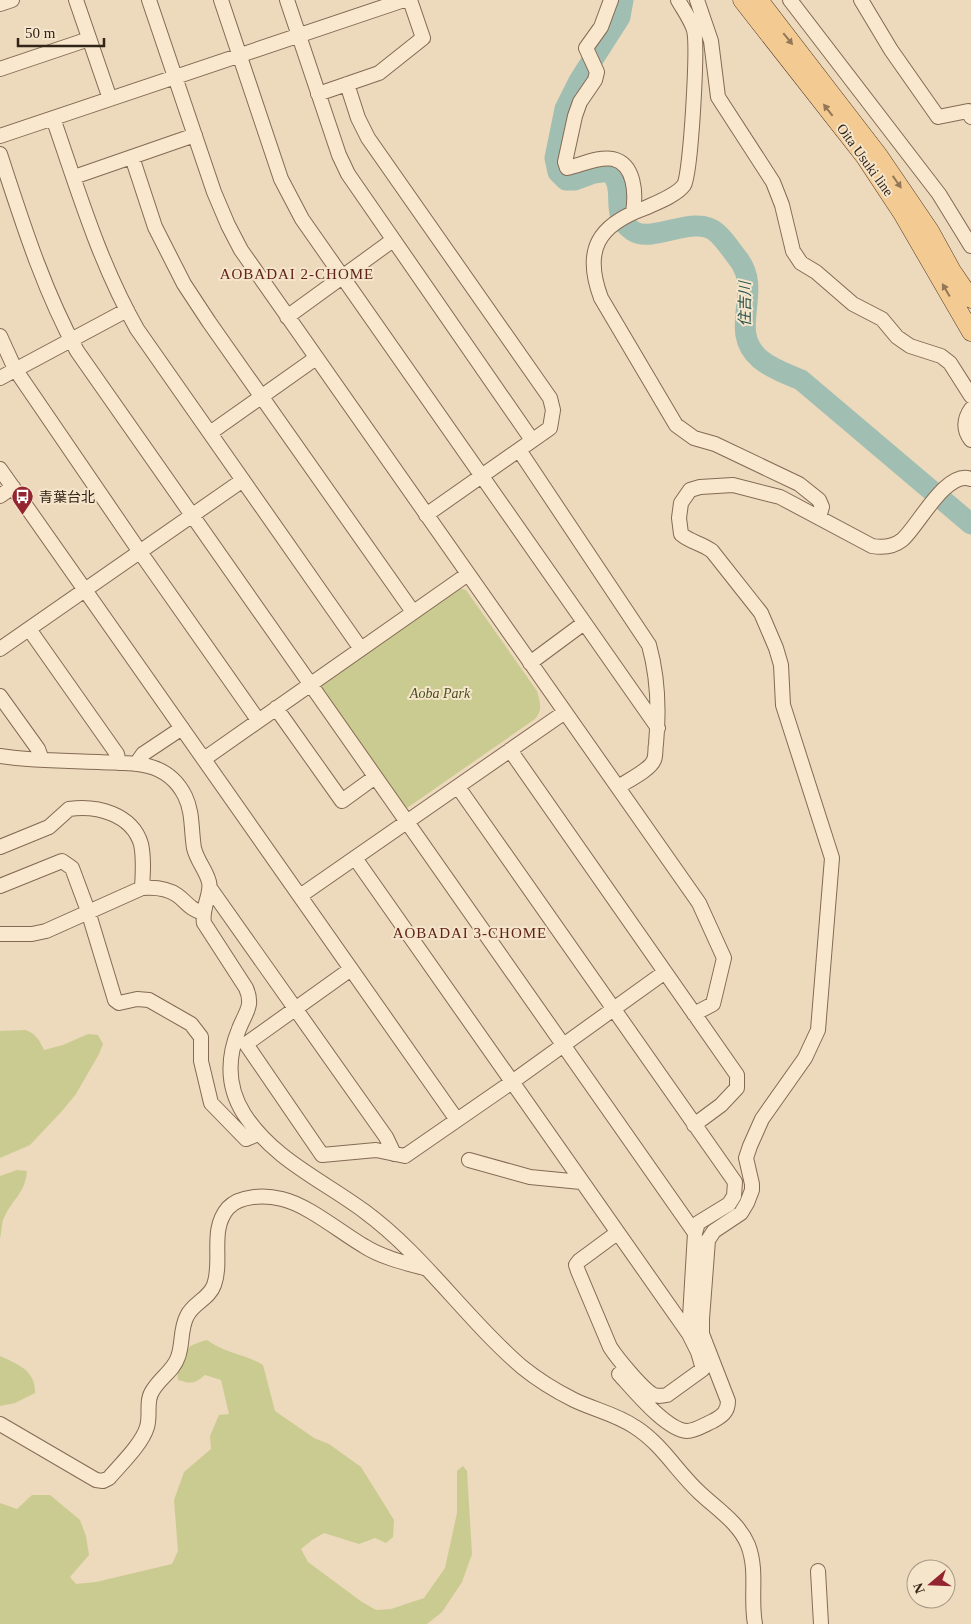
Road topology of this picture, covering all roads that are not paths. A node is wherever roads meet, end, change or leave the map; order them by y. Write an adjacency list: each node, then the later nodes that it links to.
1 (12, 0): 15 (street)
2 (76, 0): 17 (street)
3 (149, 0): 20 (street)
4 (221, 0): 18 (street)
5 (287, 0): 16 (street)
6 (404, 0): 16 (street)
7 (410, 0): 21 (street)
8 (611, 0): 31 (street)
9 (678, 0): 31 (street)
10 (698, 0): 44 (street)
11 (742, 0): 38 (main road, Oita Usuki line, one-way to 11)
12 (759, 0): 35 (main road, Oita Usuki line, one-way to 35)
13 (790, 0): 33 (street)
14 (861, 0): 24 (street)
15 (0, 4)
16 (299, 35): 18 (street); 22 (street)
17 (89, 39): 19 (street); 23 (street)
18 (240, 55): 20 (street); 34 (street)
19 (0, 68)
20 (175, 77): 23 (street); 26 (street)
21 (347, 84): 22 (street); 48 (street)
22 (318, 94): 32 (street)
23 (110, 99): 25 (street)
24 (971, 116)
25 (53, 118): 27 (street); 30 (street)
26 (195, 135): 29 (street); 37 (street)
27 (0, 136)
28 (0, 154): 40 (street)
29 (132, 157): 30 (street); 45 (street)
30 (74, 177): 36 (street)
31 (631, 214): 59 (street)
32 (393, 240): 34 (street); 48 (street)
33 (971, 246)
34 (342, 277): 37 (street); 52 (street)
35 (971, 299)
36 (127, 310): 40 (street); 47 (street)
37 (287, 317): 41 (street)
38 (971, 332)
39 (0, 336): 42 (street)
40 (71, 340): 42 (street); 57 (street)
41 (316, 358): 45 (street); 58 (street)
42 (15, 369): 43 (street); 60 (street)
43 (0, 378)
44 (971, 396)
45 (262, 397): 47 (street); 63 (street)
46 (971, 409): 49 (street)
47 (210, 434): 53 (street)
48 (532, 440): 50 (street)
49 (971, 440)
50 (519, 450): 52 (street); 76 (street)
51 (0, 469): 55 (street)
52 (481, 476): 58 (street); 64 (street)
53 (243, 480): 57 (street); 67 (street)
54 (971, 480): 59 (street)
55 (13, 487): 56 (street); 62 (street)
56 (0, 496)
57 (192, 515): 60 (street); 69 (street)
58 (426, 515): 61 (street)
59 (819, 517): 116 (street)
60 (140, 552): 62 (street); 74 (street)
61 (468, 574): 63 (street); 68 (street)
62 (85, 590): 65 (street); 75 (street)
63 (413, 612): 67 (street)
64 (584, 623): 68 (street); 76 (street)
65 (29, 629): 66 (street); 82 (street)
66 (0, 649)
67 (361, 649): 69 (street)
68 (530, 663): 70 (street)
69 (310, 684): 72 (street); 84 (street)
70 (545, 684): 73 (street); 77 (street)
71 (0, 696): 81 (street)
72 (276, 708): 74 (street); 84 (street)
73 (565, 712): 77 (street); 86 (street)
74 (258, 720): 80 (street)
75 (182, 728): 80 (street); 83 (street)
76 (658, 728): 86 (street)
77 (537, 732): 78 (street)
78 (510, 750): 85 (street); 100 (street)
79 (0, 756): 81 (street)
80 (204, 759): 90 (street)
81 (42, 760): 82 (street)
82 (119, 763): 83 (street)
83 (136, 764): 94 (street)
84 (375, 777): 87 (street)
85 (458, 787): 87 (street); 102 (street)
86 (618, 787): 103 (street)
87 (407, 822): 89 (street); 104 (street)
88 (0, 847): 93 (street)
89 (355, 858): 91 (street); 105 (street)
90 (283, 872): 91 (street); 95 (street)
91 (323, 880): 95 (street)
92 (0, 886): 96 (street)
93 (142, 888): 96 (street); 97 (street)
94 (210, 888): 97 (street); 101 (street)
95 (300, 896): 99 (street)
96 (88, 911): 98 (street); 108 (street)
97 (203, 913): 108 (street)
98 (0, 934)
99 (351, 969): 101 (street); 106 (street)
100 (665, 972): 102 (street); 103 (street)
101 (295, 1009): 109 (street); 109 (street)
102 (613, 1010): 104 (street); 107 (street)
103 (694, 1014): 107 (street)
104 (563, 1045): 105 (street); 113 (street)
105 (512, 1082): 106 (street); 111 (street)
106 (457, 1120): 109 (street)
107 (694, 1125): 113 (street)
108 (258, 1134): 114 (street)
109 (394, 1154)
110 (469, 1160): 111 (street)
111 (582, 1182): 112 (street)
112 (617, 1233): 115 (street); 115 (street)
113 (695, 1233): 115 (street)
114 (427, 1269): 117 (street); 119 (street)
115 (688, 1334)
116 (619, 1374)
117 (0, 1424)
118 (818, 1571): 120 (street)
119 (755, 1624)
120 (821, 1624)

